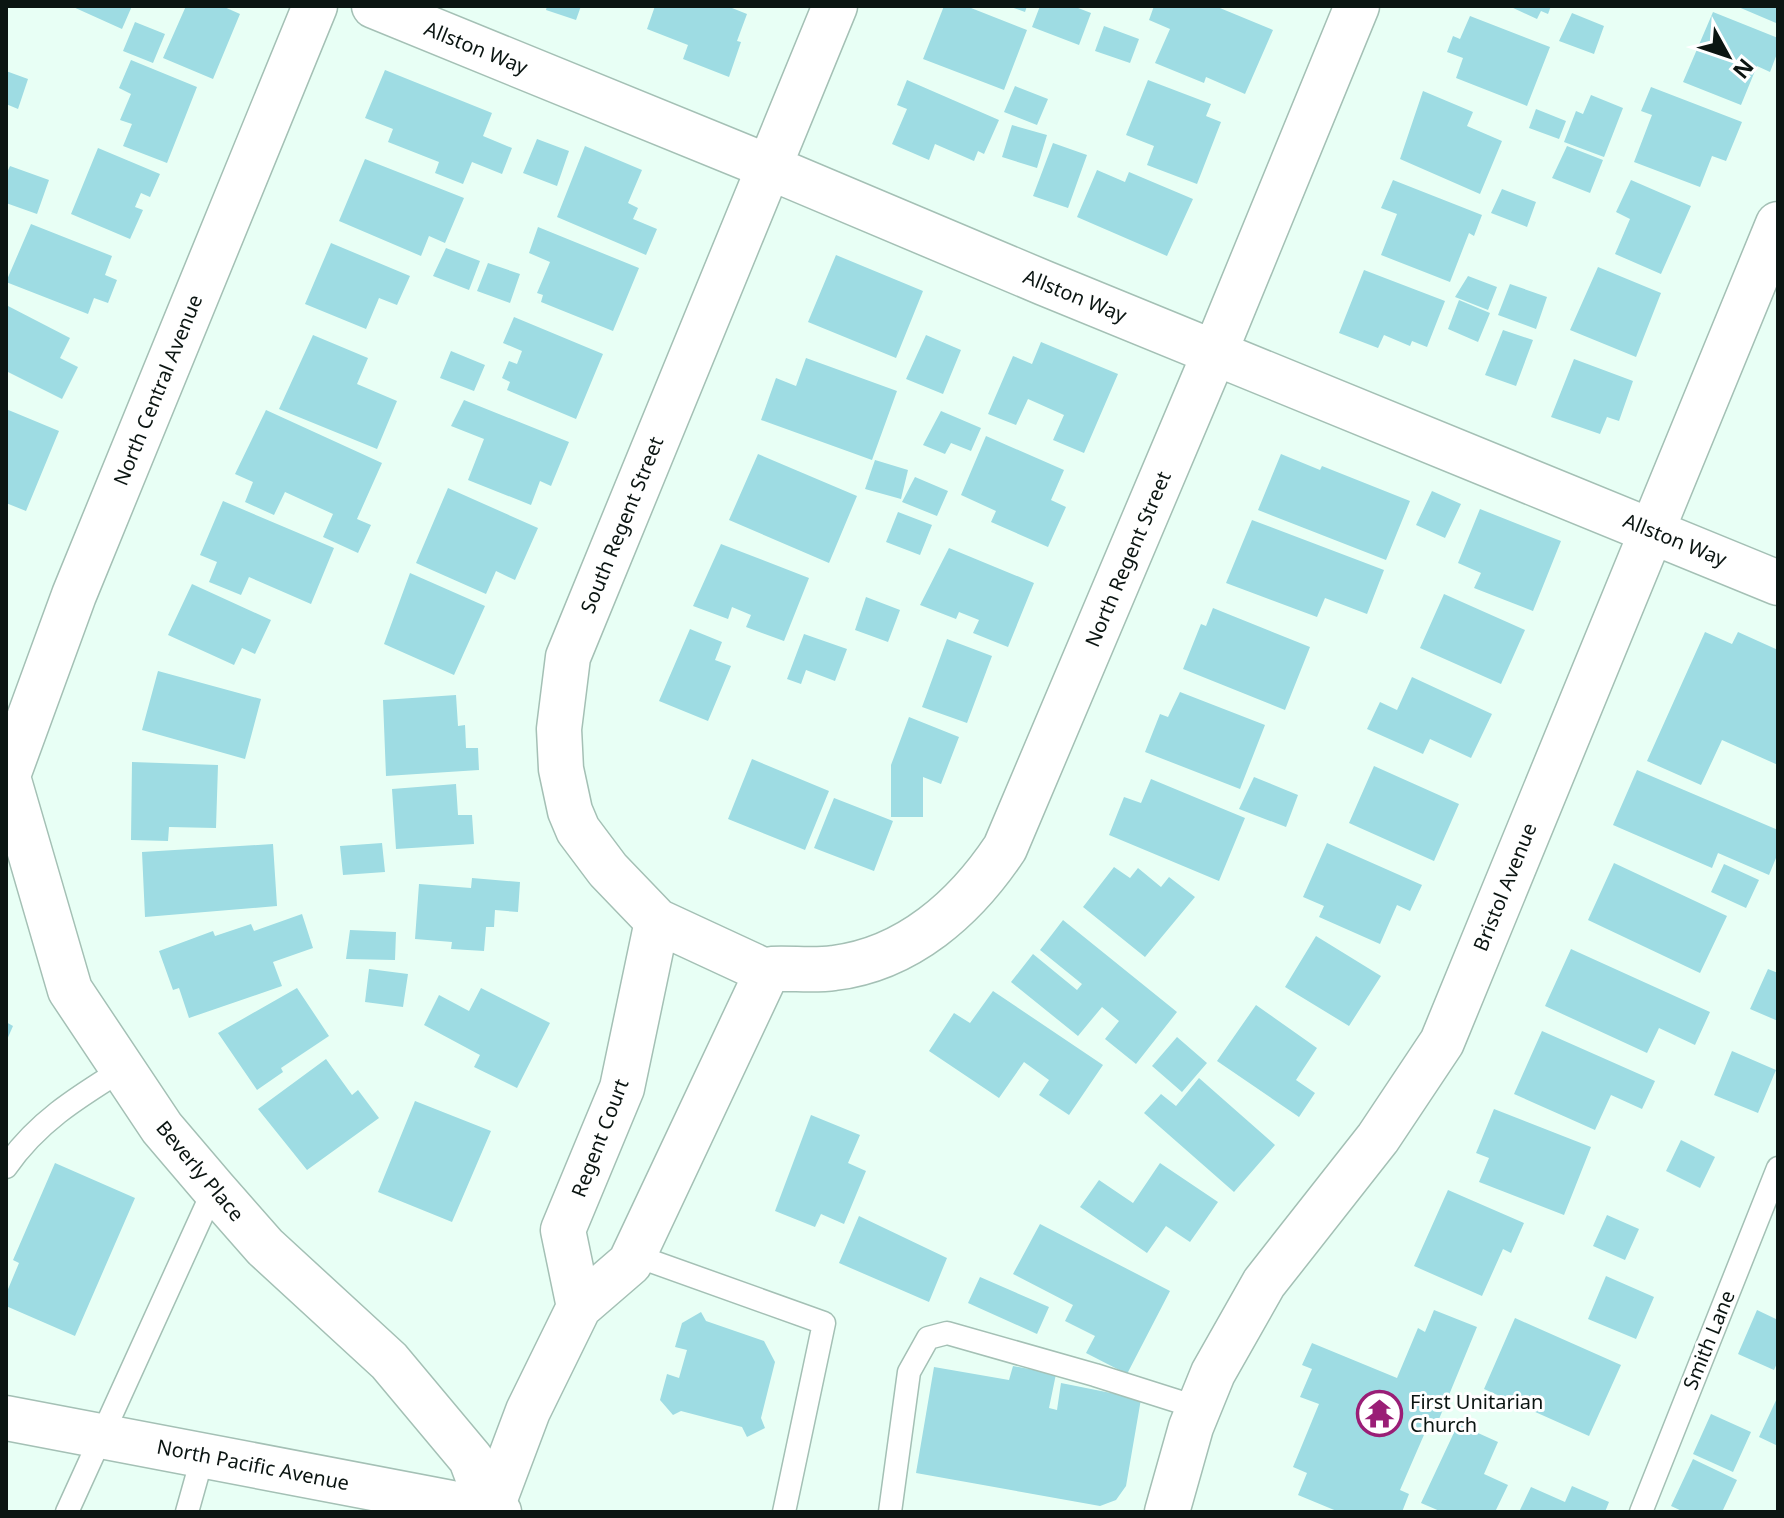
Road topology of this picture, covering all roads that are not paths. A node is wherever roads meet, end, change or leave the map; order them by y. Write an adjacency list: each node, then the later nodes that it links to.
1 (315, 6): 10 (street, North Central Avenue)
2 (374, 6): 5 (street, Allston Way)
3 (835, 6): 5 (street, South Regent Street)
4 (1357, 6): 7 (street, North Regent Street)
5 (769, 167): 7 (street, Allston Way); 11 (street, South Regent Street)
6 (1778, 224): 8 (street, Bristol Avenue)
7 (1215, 352): 8 (street, Allston Way); 12 (street, North Regent Street)
8 (1652, 530): 9 (street, Allston Way); 19 (street, Bristol Avenue)
9 (1778, 583)
10 (7, 779): 13 (street, Beverly Place)
11 (657, 921): 12 (street, South Regent Street); 18 (street, Regent Court)
12 (767, 972): 17 (street)
13 (123, 1069): 14 (lane); 16 (street, Beverly Place)
14 (6, 1167)
15 (1778, 1168): 29 (lane, Smith Lane)
16 (214, 1189): 21 (lane); 23 (street, Beverly Place)
17 (634, 1255): 18 (street); 26 (lane)
18 (579, 1307): 23 (street)
19 (1199, 1408): 27 (lane); 28 (street, Bristol Avenue)
20 (6, 1418): 21 (street, North Pacific Avenue)
21 (100, 1436): 22 (street, North Pacific Avenue); 24 (lane)
22 (203, 1455): 23 (street, North Pacific Avenue); 25 (lane)
23 (493, 1511)
24 (67, 1512)
25 (187, 1512)
26 (784, 1512)
27 (890, 1512)
28 (1167, 1512)
29 (1641, 1512)

